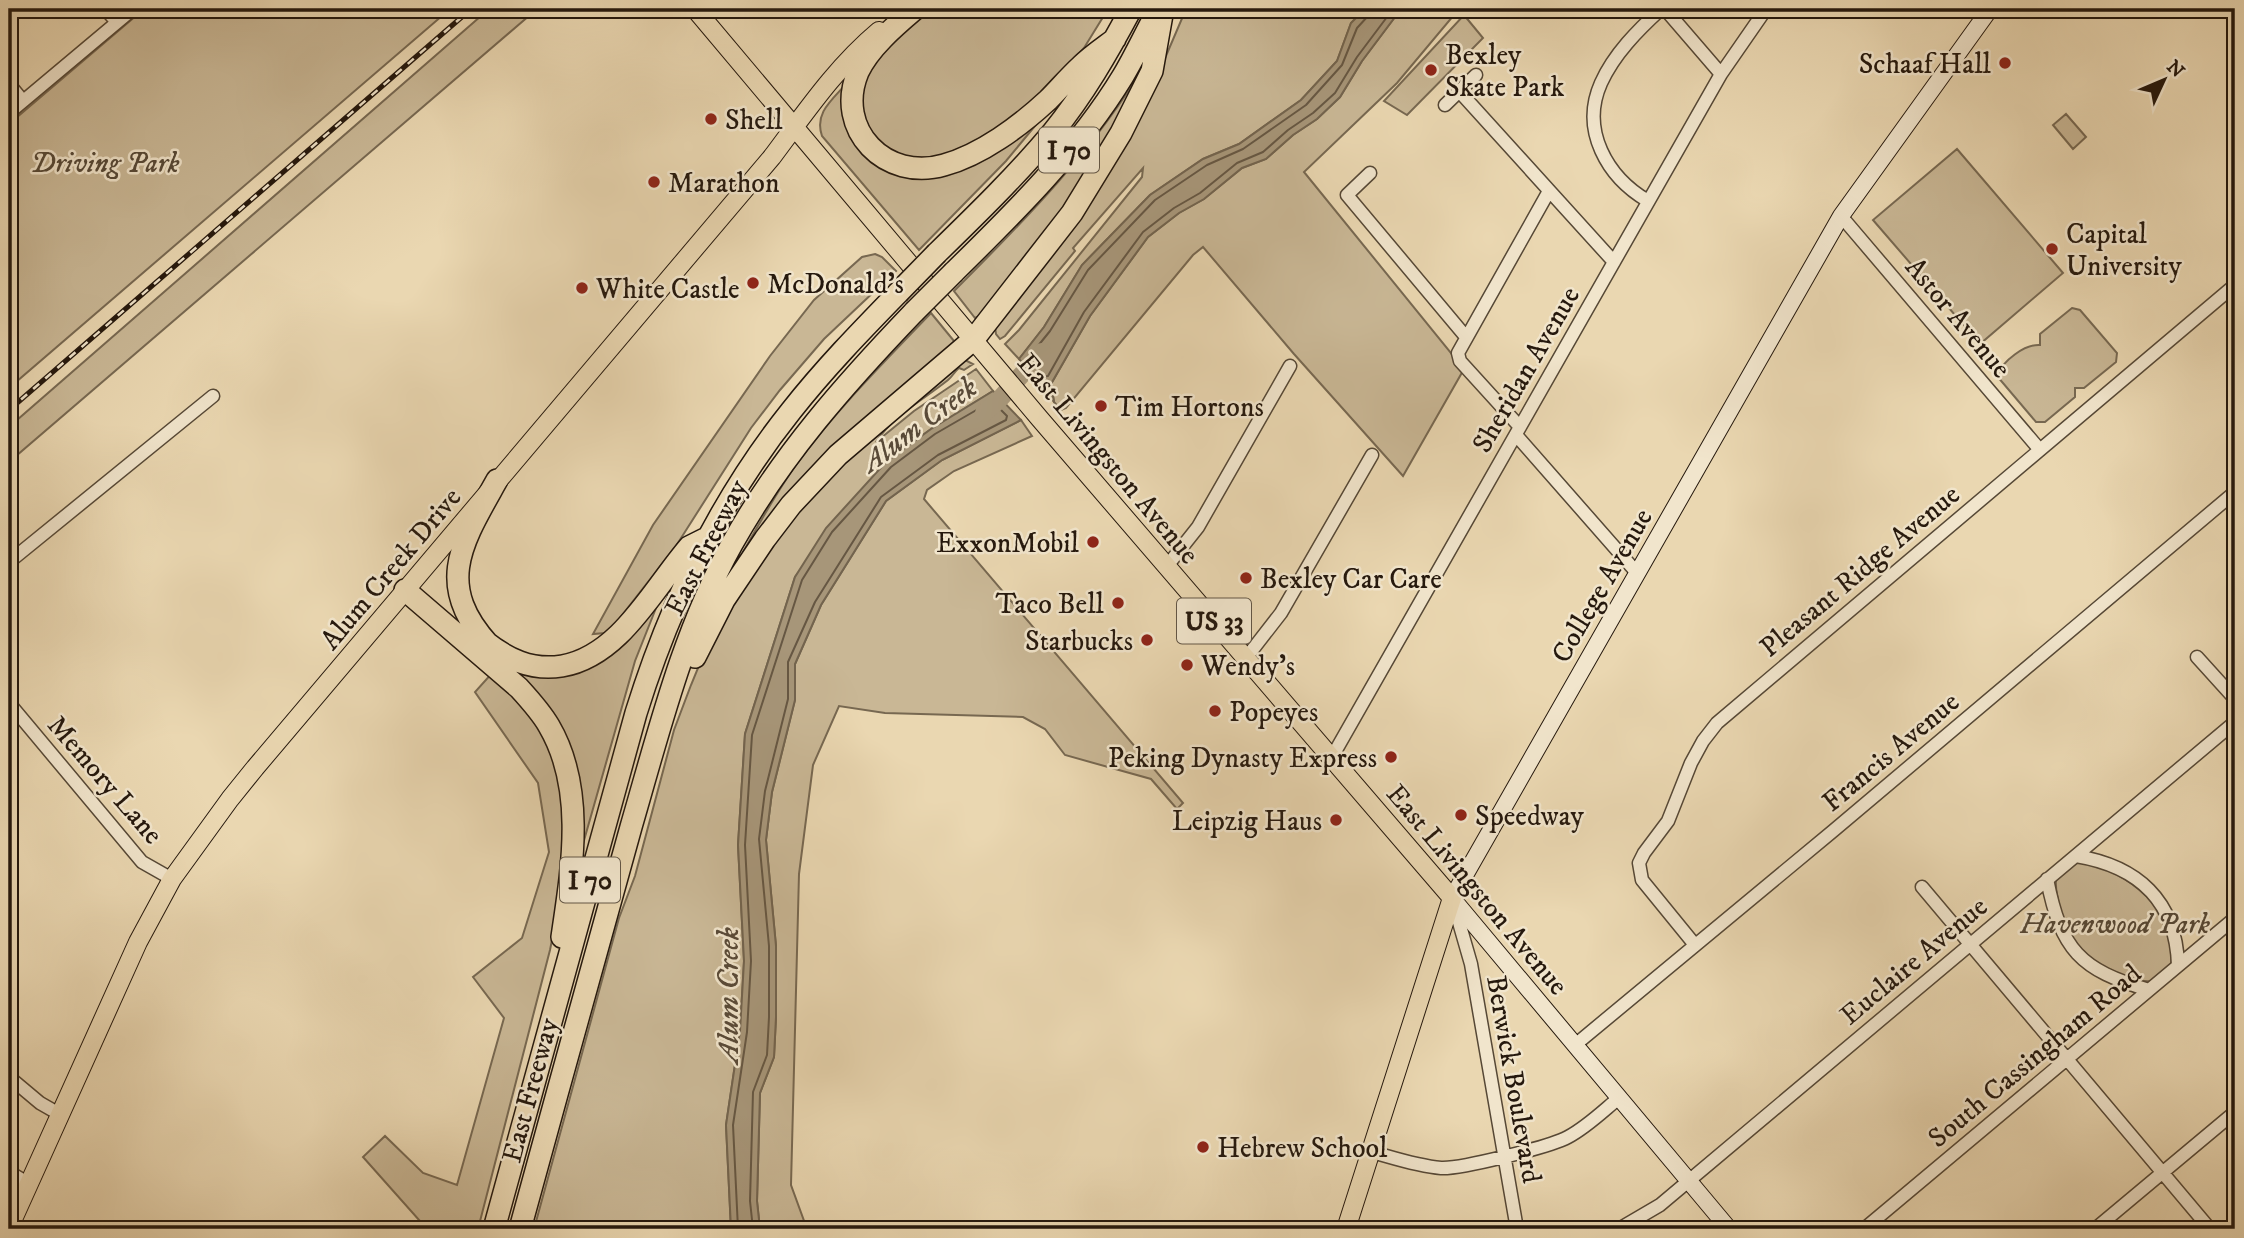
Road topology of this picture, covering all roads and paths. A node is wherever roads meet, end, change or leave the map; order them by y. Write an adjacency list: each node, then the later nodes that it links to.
1 (105, 9): 10 (street)
2 (133, 9): 10 (street)
3 (695, 9): 19 (main road, East Livingston Avenue / US 33)
4 (913, 9): 11 (highway); 19 (main road, Alum Creek Drive)
5 (1131, 9): 11 (highway, East Freeway / I 70)
6 (1161, 9): 27 (highway); 43 (highway, East Freeway / I 70, bridge)
7 (1663, 9): 12 (street); 22 (street)
8 (1766, 9): 12 (street, Sheridan Avenue)
9 (1990, 9): 23 (main road, College Avenue)
10 (117, 22): 16 (street)
11 (1115, 39): 35 (highway, East Freeway / I 70, bridge)
12 (1721, 74): 22 (street, Sheridan Avenue)
13 (1476, 75): 15 (street)
14 (9, 84): 16 (street)
15 (1459, 91): 17 (street); 21 (street)
16 (23, 101): 18 (street)
17 (1444, 105)
18 (9, 113)
19 (795, 127): 27 (main road, East Livingston Avenue / US 33); 33 (main road, Alum Creek Drive)
20 (1370, 173): 26 (street)
21 (1549, 191): 24 (street); 26 (street)
22 (1648, 201): 24 (street, Sheridan Avenue)
23 (1842, 216): 31 (street, Astor Avenue); 38 (main road, College Avenue)
24 (1614, 262): 30 (street, Sheridan Avenue)
25 (2235, 285): 31 (street, Pleasant Ridge Avenue)
26 (1466, 337): 30 (street)
27 (974, 339): 37 (main road, East Livingston Avenue / US 33); 43 (highway)
28 (1290, 366): 37 (street)
29 (213, 396): 36 (street)
30 (1518, 431): 38 (street); 47 (street, Sheridan Avenue)
31 (2040, 450): 55 (street, Pleasant Ridge Avenue)
32 (1372, 455): 42 (street)
33 (497, 480): 39 (main road, Alum Creek Drive); 40 (highway)
34 (2235, 492): 55 (street, Francis Avenue)
35 (707, 538): 40 (highway); 58 (highway, East Freeway / I 70)
36 (9, 562)
37 (1167, 566): 42 (main road, East Livingston Avenue / US 33)
38 (1638, 574): 52 (main road, College Avenue)
39 (405, 590): 40 (highway); 50 (main road, Alum Creek Drive); 58 (highway)
40 (489, 645)
41 (2197, 657): 44 (street)
42 (1246, 658): 47 (main road, East Livingston Avenue / US 33)
43 (671, 688): 73 (highway, East Freeway / I 70)
44 (2235, 699)
45 (9, 703): 50 (street, Memory Lane)
46 (2235, 722): 48 (street, Euclaire Avenue)
47 (1332, 757): 52 (main road, East Livingston Avenue / US 33)
48 (2076, 856): 49 (street, Euclaire Avenue); 56 (street)
49 (2047, 879): 54 (street, Euclaire Avenue); 57 (street)
50 (172, 880): 64 (main road, Alum Creek Drive)
51 (1922, 887): 54 (street)
52 (1452, 898): 59 (main road, East Livingston Avenue); 65 (main road, College Avenue); 66 (street, Berwick Boulevard)
53 (2235, 918): 56 (street, South Cassingham Road)
54 (1970, 944): 60 (street); 69 (street, Euclaire Avenue)
55 (1695, 945): 59 (street, Francis Avenue)
56 (2178, 965): 57 (street, South Cassingham Road)
57 (2149, 990): 60 (street, South Cassingham Road)
58 (549, 1028): 72 (highway, East Freeway / I 70)
59 (1575, 1045): 62 (main road, East Livingston Avenue)
60 (2067, 1059): 68 (street); 78 (street, South Cassingham Road)
61 (9, 1077): 64 (street)
62 (1620, 1097): 66 (street); 69 (main road, East Livingston Avenue)
63 (2235, 1112): 68 (street)
64 (61, 1115): 70 (main road, Alum Creek Drive)
65 (1372, 1152): 66 (street); 74 (main road, College Avenue)
66 (1503, 1156): 75 (street, Berwick Boulevard)
67 (9, 1172): 70 (street)
68 (2163, 1173): 79 (street); 80 (street)
69 (1689, 1181): 76 (street, Euclaire Avenue); 77 (main road, East Livingston Avenue)
70 (29, 1184): 71 (main road, Alum Creek Drive)
71 (9, 1228)
72 (494, 1229)
73 (520, 1229)
74 (1346, 1229)
75 (1517, 1229)
76 (1619, 1229)
77 (1729, 1229)
78 (1864, 1229)
79 (2095, 1229)
80 (2210, 1229)

